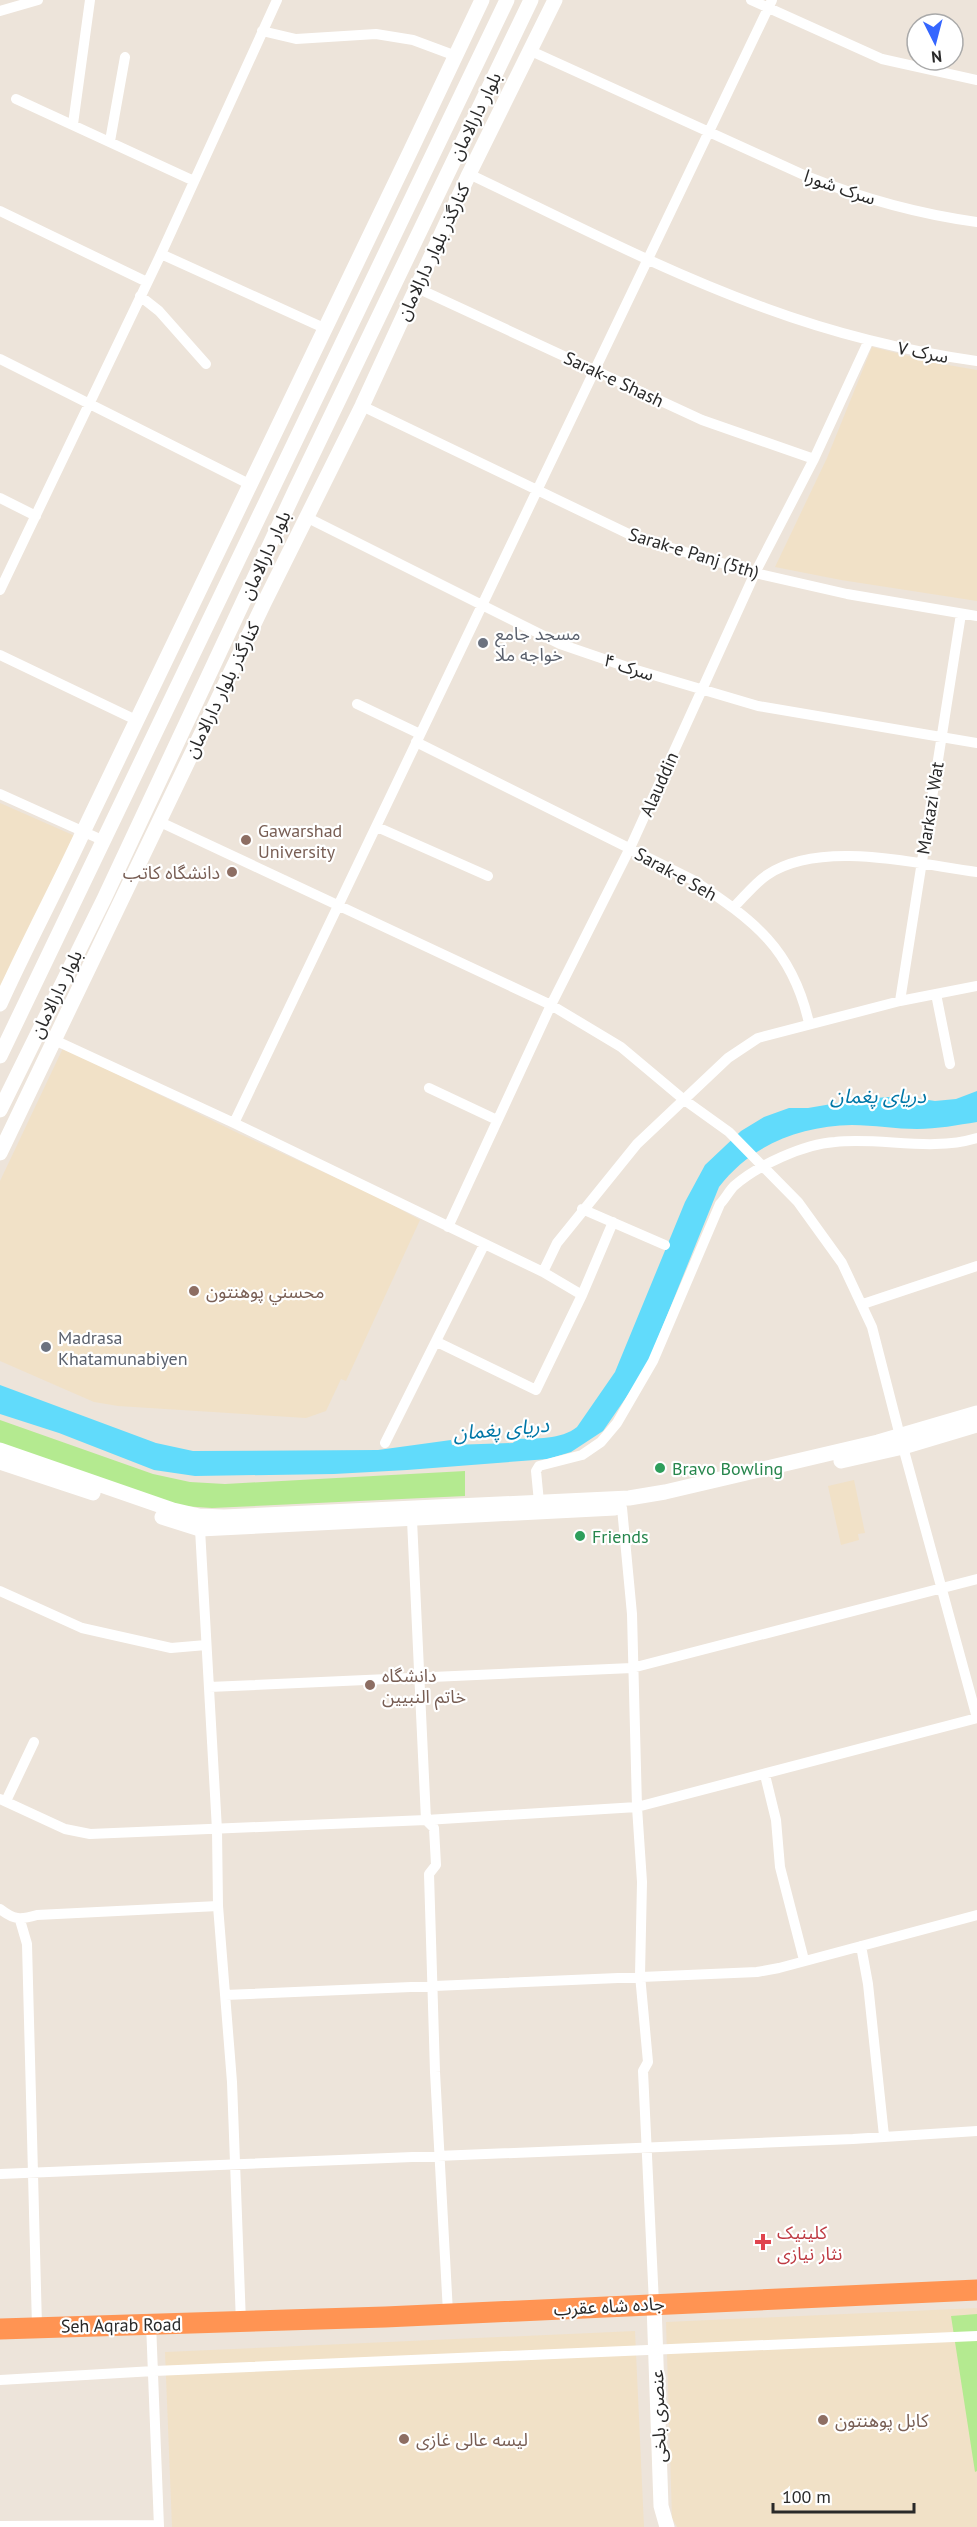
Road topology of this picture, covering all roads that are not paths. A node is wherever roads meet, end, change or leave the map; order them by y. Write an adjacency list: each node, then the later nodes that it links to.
1 (38, 0): 10 (street)
2 (90, 0): 17 (street)
3 (277, 0): 11 (street)
4 (482, 0): 13 (main road)
5 (507, 0): 59 (main road, بلوار دارالامان)
6 (531, 0): 64 (main road, بلوار دارالامان)
7 (555, 0): 12 (main road, کنارگذر بلوار دارالامان)
8 (751, 0): 9 (street)
9 (770, 4): 15 (street); 18 (street)
10 (0, 10)
11 (262, 31): 13 (street); 21 (street)
12 (531, 51): 18 (street, سرک شورا); 20 (main road, کنارگذر بلوار دارالامان)
13 (456, 56): 29 (main road)
14 (125, 57): 19 (street)
15 (977, 81)
16 (16, 99): 17 (street)
17 (73, 124): 19 (street)
18 (710, 132): 23 (street, سرک شورا); 25 (street)
19 (110, 141): 21 (street)
20 (469, 174): 25 (street, سرک ۷); 27 (main road, کنارگذر بلوار دارالامان)
21 (194, 181): 24 (street)
22 (0, 211): 26 (street)
23 (977, 222)
24 (161, 254): 26 (street); 29 (street)
25 (648, 259): 30 (street, سرک ۷); 34 (street)
26 (147, 282): 28 (street)
27 (417, 288): 34 (street, Sarak-e Shash); 36 (main road, کنارگذر بلوار دارالامان)
28 (140, 296): 33 (street); 35 (street)
29 (324, 328): 38 (main road)
30 (869, 340): 32 (street, سرک ۷); 37 (street, Alauddin)
31 (0, 359): 35 (street)
32 (977, 361)
33 (206, 364)
34 (593, 369): 37 (street, Sarak-e Shash); 39 (street)
35 (88, 404): 38 (street); 41 (street)
36 (362, 406): 39 (street, Sarak-e Panj (5th)); 42 (main road, کنارگذر بلوار دارالامان)
37 (814, 459): 43 (street, Alauddin)
38 (251, 485): 51 (main road)
39 (536, 489): 43 (street, Sarak-e Panj (5th)); 45 (street)
40 (0, 498): 41 (street)
41 (36, 516): 44 (street)
42 (306, 517): 45 (street, سرک ۴); 56 (main road, کنارگذر بلوار دارالامان)
43 (755, 573): 46 (street, Sarak-e Panj (5th)); 49 (street, Alauddin)
44 (0, 590)
45 (481, 606): 49 (street, سرک ۴); 52 (street)
46 (961, 614): 47 (street, Sarak-e Panj (5th)); 53 (street, Markazi Wat)
47 (977, 616)
48 (0, 656): 51 (street)
49 (701, 690): 53 (street, سرک ۴); 60 (street, Alauddin)
50 (357, 704): 52 (street, Sarak-e Seh)
51 (136, 720): 58 (main road)
52 (418, 738): 57 (street); 60 (street, Sarak-e Seh)
53 (940, 738): 54 (street, سرک ۴); 61 (street, Markazi Wat)
54 (977, 743)
55 (0, 794): 58 (street)
56 (158, 821): 65 (main road, کنارگذر بلوار دارالامان); 66 (street)
57 (377, 827): 63 (street); 66 (street)
58 (83, 832): 59 (street); 71 (main road)
59 (102, 840): 76 (main road, بلوار دارالامان)
60 (630, 848): 67 (street, Sarak-e Seh); 72 (street, Alauddin)
61 (921, 865): 62 (street, Sarak-e Seh); 67 (street, Sarak-e Seh); 70 (street, Markazi Wat)
62 (977, 872)
63 (489, 876)
64 (104, 899): 65 (main road); 74 (main road, بلوار دارالامان)
65 (118, 905): 75 (main road, کنارگذر بلوار دارالامان)
66 (339, 907): 72 (street); 82 (street)
67 (734, 908): 73 (street)
68 (977, 986): 69 (street)
69 (936, 994): 70 (street); 77 (street)
70 (900, 1001): 73 (street)
71 (0, 1004)
72 (551, 1005): 79 (street); 81 (street, Alauddin)
73 (809, 1023): 79 (street)
74 (37, 1032): 75 (street); 80 (main road, بلوار دارالامان)
75 (54, 1040): 82 (street); 84 (main road, کنارگذر بلوار دارالامان)
76 (0, 1056)
77 (950, 1064)
78 (429, 1088): 81 (street)
79 (683, 1099): 85 (street); 86 (street)
80 (0, 1110)
81 (497, 1120): 88 (street, Alauddin)
82 (234, 1123): 88 (street)
83 (977, 1138): 85 (street)
84 (0, 1153)
85 (763, 1164): 94 (street); 102 (street)
86 (582, 1209): 87 (street); 92 (street)
87 (613, 1222): 90 (street); 93 (street)
88 (448, 1227): 89 (street)
89 (484, 1245): 92 (street); 95 (street)
90 (665, 1245)
91 (977, 1266): 94 (street)
92 (543, 1272): 93 (street)
93 (582, 1295): 95 (street)
94 (863, 1304): 98 (street)
95 (437, 1342): 99 (street)
96 (977, 1413): 98 (main road)
97 (977, 1425): 98 (main road)
98 (902, 1442): 102 (main road); 103 (main road); 108 (street)
99 (385, 1443)
100 (0, 1450): 104 (main road)
101 (0, 1462): 106 (main road)
102 (539, 1502): 104 (main road)
103 (622, 1508): 104 (main road); 111 (street)
104 (464, 1512): 105 (main road)
105 (412, 1520): 106 (main road); 112 (street)
106 (200, 1530): 110 (street)
107 (977, 1579): 108 (street)
108 (942, 1588): 111 (street); 114 (street)
109 (0, 1591): 110 (street)
110 (206, 1645): 113 (street)
111 (632, 1668): 112 (street); 118 (street)
112 (421, 1676): 113 (street); 119 (street)
113 (209, 1687): 120 (street)
114 (977, 1718): 116 (street)
115 (34, 1742): 117 (street)
116 (765, 1775): 118 (street); 126 (street)
117 (3, 1800): 120 (street)
118 (637, 1807): 119 (street); 127 (street)
119 (426, 1820): 120 (street); 128 (street)
120 (217, 1830): 121 (street)
121 (218, 1906): 124 (street); 129 (street)
122 (0, 1909): 124 (street)
123 (977, 1915): 125 (street)
124 (20, 1920): 135 (street)
125 (861, 1946): 126 (street); 131 (street)
126 (804, 1960): 127 (street)
127 (640, 1976): 128 (street); 132 (street)
128 (434, 1985): 129 (street); 133 (street)
129 (225, 1995): 134 (street)
130 (977, 2131): 131 (street)
131 (884, 2136): 132 (street)
132 (648, 2147): 133 (street); 138 (street)
133 (441, 2156): 134 (street); 139 (street)
134 (236, 2163): 135 (street); 141 (street)
135 (34, 2172): 136 (street); 142 (street)
136 (0, 2174)
137 (977, 2290): 138 (highway, جاده شاه عقرب)
138 (654, 2304): 139 (highway, جاده شاه عقرب); 145 (main road, عنصری بلخی)
139 (448, 2313): 141 (highway, جاده شاه عقرب)
140 (151, 2323): 141 (highway, Seh Aqrab Road); 142 (highway, Seh Aqrab Road); 146 (street)
141 (241, 2323)
142 (37, 2327): 143 (highway, Seh Aqrab Road)
143 (0, 2328)
144 (977, 2336): 145 (street)
145 (656, 2350): 146 (street); 148 (main road, عنصری بلخی)
146 (154, 2371): 147 (street); 150 (street)
147 (0, 2380)
148 (665, 2524)
149 (76, 2526): 150 (street); 151 (street)
150 (159, 2526)
151 (2, 2527)

